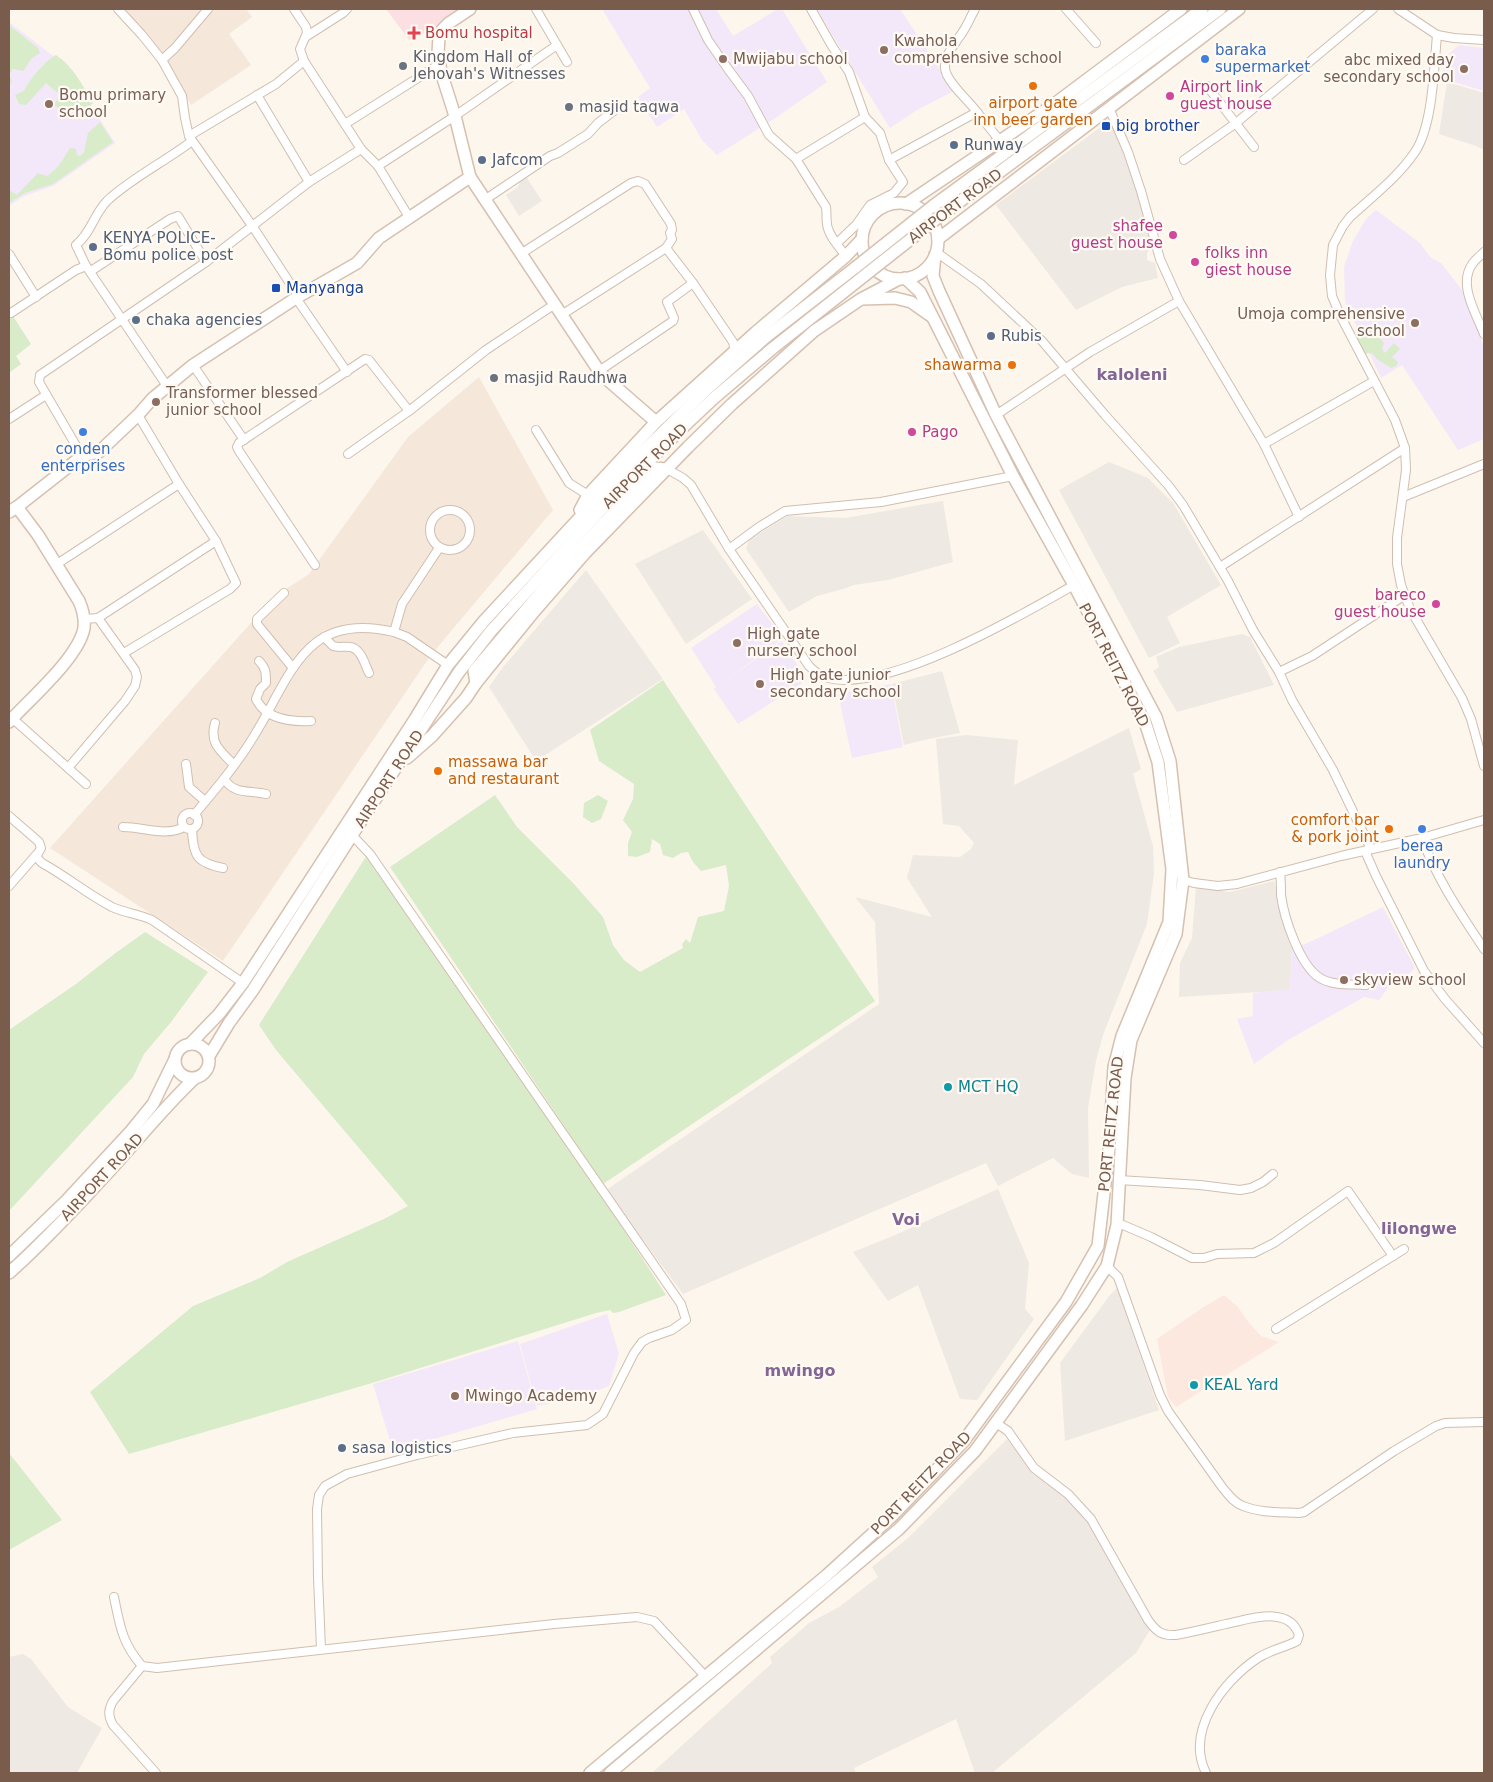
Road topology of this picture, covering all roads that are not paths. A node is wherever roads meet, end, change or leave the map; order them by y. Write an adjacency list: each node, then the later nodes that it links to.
1 (118, 9): 22 (street)
2 (208, 9): 22 (street)
3 (294, 9): 18 (street)
4 (347, 9): 18 (street)
5 (470, 9): 25 (main road)
6 (536, 9): 21 (street)
7 (812, 9): 32 (street)
8 (975, 9): 30 (street)
9 (1066, 9): 20 (street)
10 (1181, 9): 36 (main road)
11 (1220, 9): 16 (main road, AIRPORT ROAD)
12 (1239, 9): 28 (main road)
13 (1373, 9): 33 (street)
14 (1398, 9): 17 (street)
15 (695, 10): 39 (street)
16 (1199, 16): 85 (main road, AIRPORT ROAD, bridge)
17 (1437, 34): 19 (street); 77 (street)
18 (307, 36): 23 (street)
19 (1484, 40)
20 (1096, 43)
21 (557, 46): 24 (street); 31 (street)
22 (162, 60): 35 (street)
23 (304, 60): 27 (street); 34 (street)
24 (567, 62)
25 (440, 64): 31 (main road); 34 (street)
26 (1207, 86): 33 (street)
27 (256, 95): 35 (street); 44 (street)
28 (1109, 108): 49 (main road); 65 (street)
29 (615, 110): 45 (street)
30 (977, 112): 36 (street); 40 (street)
31 (455, 116): 42 (street); 43 (main road)
32 (865, 117): 39 (street); 40 (street)
33 (1236, 123): 37 (street); 41 (street)
34 (345, 124): 38 (street)
35 (191, 139): 48 (street); 59 (street)
36 (1000, 141): 46 (main road)
37 (1254, 147)
38 (361, 149): 42 (street); 44 (street)
39 (796, 159): 51 (street)
40 (890, 160): 51 (street)
41 (1184, 160)
42 (378, 166): 47 (street)
43 (470, 177): 45 (main road); 47 (main road)
44 (309, 182): 48 (street)
45 (486, 199): 54 (main road)
46 (906, 204): 49 (main road); 50 (main road)
47 (409, 217): 63 (main road)
48 (253, 227): 58 (street); 63 (street)
49 (938, 238): 56 (main road)
50 (862, 239): 57 (main road); 60 (main road)
51 (836, 243): 57 (street)
52 (666, 248): 54 (street); 61 (street); 68 (street)
53 (1484, 252): 71 (street)
54 (522, 253): 66 (main road)
55 (9, 254): 62 (street)
56 (936, 254): 60 (main road); 74 (street); 82 (main road)
57 (846, 256): 72 (main road)
58 (206, 262): 59 (street); 70 (street)
59 (88, 268): 62 (street); 70 (street)
60 (902, 279): 64 (main road); 69 (main road, PORT REITZ ROAD)
61 (693, 283): 72 (street); 75 (street)
62 (36, 297): 67 (street)
63 (297, 298): 73 (main road); 76 (street)
64 (861, 299): 69 (main road); 93 (main road)
65 (1180, 301): 74 (street); 88 (street)
66 (555, 304): 68 (main road); 80 (street)
67 (11, 313)
68 (563, 314): 75 (main road)
69 (932, 317): 94 (main road, PORT REITZ ROAD)
70 (122, 318): 78 (street); 79 (street)
71 (1484, 334)
72 (735, 352): 84 (main road)
73 (193, 366): 78 (main road); 87 (street)
74 (1066, 368): 82 (street); 106 (street)
75 (599, 371): 84 (main road)
76 (347, 372): 80 (street); 87 (street)
77 (1374, 381): 88 (street); 89 (street)
78 (167, 386): 81 (main road)
79 (46, 395): 83 (street); 91 (street)
80 (409, 411): 90 (street)
81 (138, 415): 91 (main road); 95 (street)
82 (996, 415): 144 (main road)
83 (9, 419)
84 (656, 422): 96 (main road)
85 (675, 428): 100 (main road, AIRPORT ROAD); 126 (main road, AIRPORT ROAD)
86 (536, 430): 96 (street)
87 (244, 440): 105 (street)
88 (1264, 444): 99 (street)
89 (1405, 448): 97 (street); 99 (street)
90 (348, 454)
91 (82, 456): 98 (main road)
92 (1484, 464): 97 (street)
93 (667, 469): 103 (street); 126 (main road)
94 (1013, 476): 103 (street); 107 (main road, PORT REITZ ROAD)
95 (178, 484): 101 (street); 104 (street)
96 (588, 495): 100 (main road)
97 (1403, 497): 109 (street)
98 (13, 509): 104 (main road)
99 (1299, 517): 106 (street)
100 (571, 527): 116 (main road, AIRPORT ROAD)
101 (216, 541): 110 (street); 114 (street)
102 (439, 548): 102 (street); 112 (street)
103 (730, 549): 107 (street)
104 (57, 564): 111 (main road)
105 (315, 565)
106 (1220, 567): 118 (street)
107 (1074, 585): 168 (main road, PORT REITZ ROAD)
108 (284, 593): 117 (street)
109 (1405, 595): 118 (street); 127 (street)
110 (98, 618): 111 (street); 114 (street)
111 (84, 619): 121 (main road)
112 (394, 632): 113 (street); 116 (street)
113 (324, 637): 117 (street); 119 (street)
114 (124, 653): 128 (street)
115 (260, 660): 120 (street)
116 (448, 665): 147 (main road, AIRPORT ROAD)
117 (293, 668): 120 (street)
118 (1279, 672): 140 (street)
119 (369, 674)
120 (267, 714): 122 (street); 125 (street)
121 (10, 720): 128 (street)
122 (312, 721)
123 (215, 723): 125 (street)
124 (186, 764): 132 (street)
125 (234, 765): 129 (street)
126 (396, 766): 138 (main road, AIRPORT ROAD)
127 (1484, 766)
128 (68, 768): 130 (street)
129 (224, 779): 131 (street); 132 (street)
130 (86, 784)
131 (266, 794)
132 (205, 801): 133 (street)
133 (194, 814): 137 (street); 137 (street)
134 (9, 816): 141 (street)
135 (1484, 820): 139 (street)
136 (123, 827): 137 (street)
137 (188, 828): 142 (street)
138 (352, 835): 151 (main road, AIRPORT ROAD); 166 (street)
139 (1422, 838): 140 (street); 146 (street)
140 (1368, 850): 143 (street); 149 (street)
141 (37, 854): 145 (street); 147 (street)
142 (223, 868)
143 (1280, 872): 144 (street); 148 (street)
144 (1183, 880): 155 (main road)
145 (9, 886)
146 (1484, 949)
147 (244, 983): 150 (main road, AIRPORT ROAD)
148 (1366, 985)
149 (1484, 1043)
150 (190, 1044): 151 (main road); 152 (main road)
151 (209, 1056): 153 (main road)
152 (174, 1061): 153 (main road); 158 (main road, AIRPORT ROAD)
153 (194, 1078): 161 (main road, AIRPORT ROAD)
154 (1273, 1174): 155 (street)
155 (1119, 1180): 156 (main road)
156 (1117, 1225): 159 (street); 160 (main road)
157 (1404, 1249): 159 (street)
158 (9, 1256)
159 (1393, 1256): 162 (street)
160 (1107, 1266): 163 (main road); 164 (street)
161 (9, 1273)
162 (1276, 1329)
163 (996, 1422): 171 (main road); 172 (street)
164 (1484, 1422)
165 (114, 1597): 167 (street)
166 (321, 1649): 167 (street); 168 (street)
167 (142, 1666): 169 (street)
168 (706, 1677): 170 (main road, PORT REITZ ROAD)
169 (156, 1773)
170 (590, 1773)
171 (610, 1773)
172 (1206, 1773)

